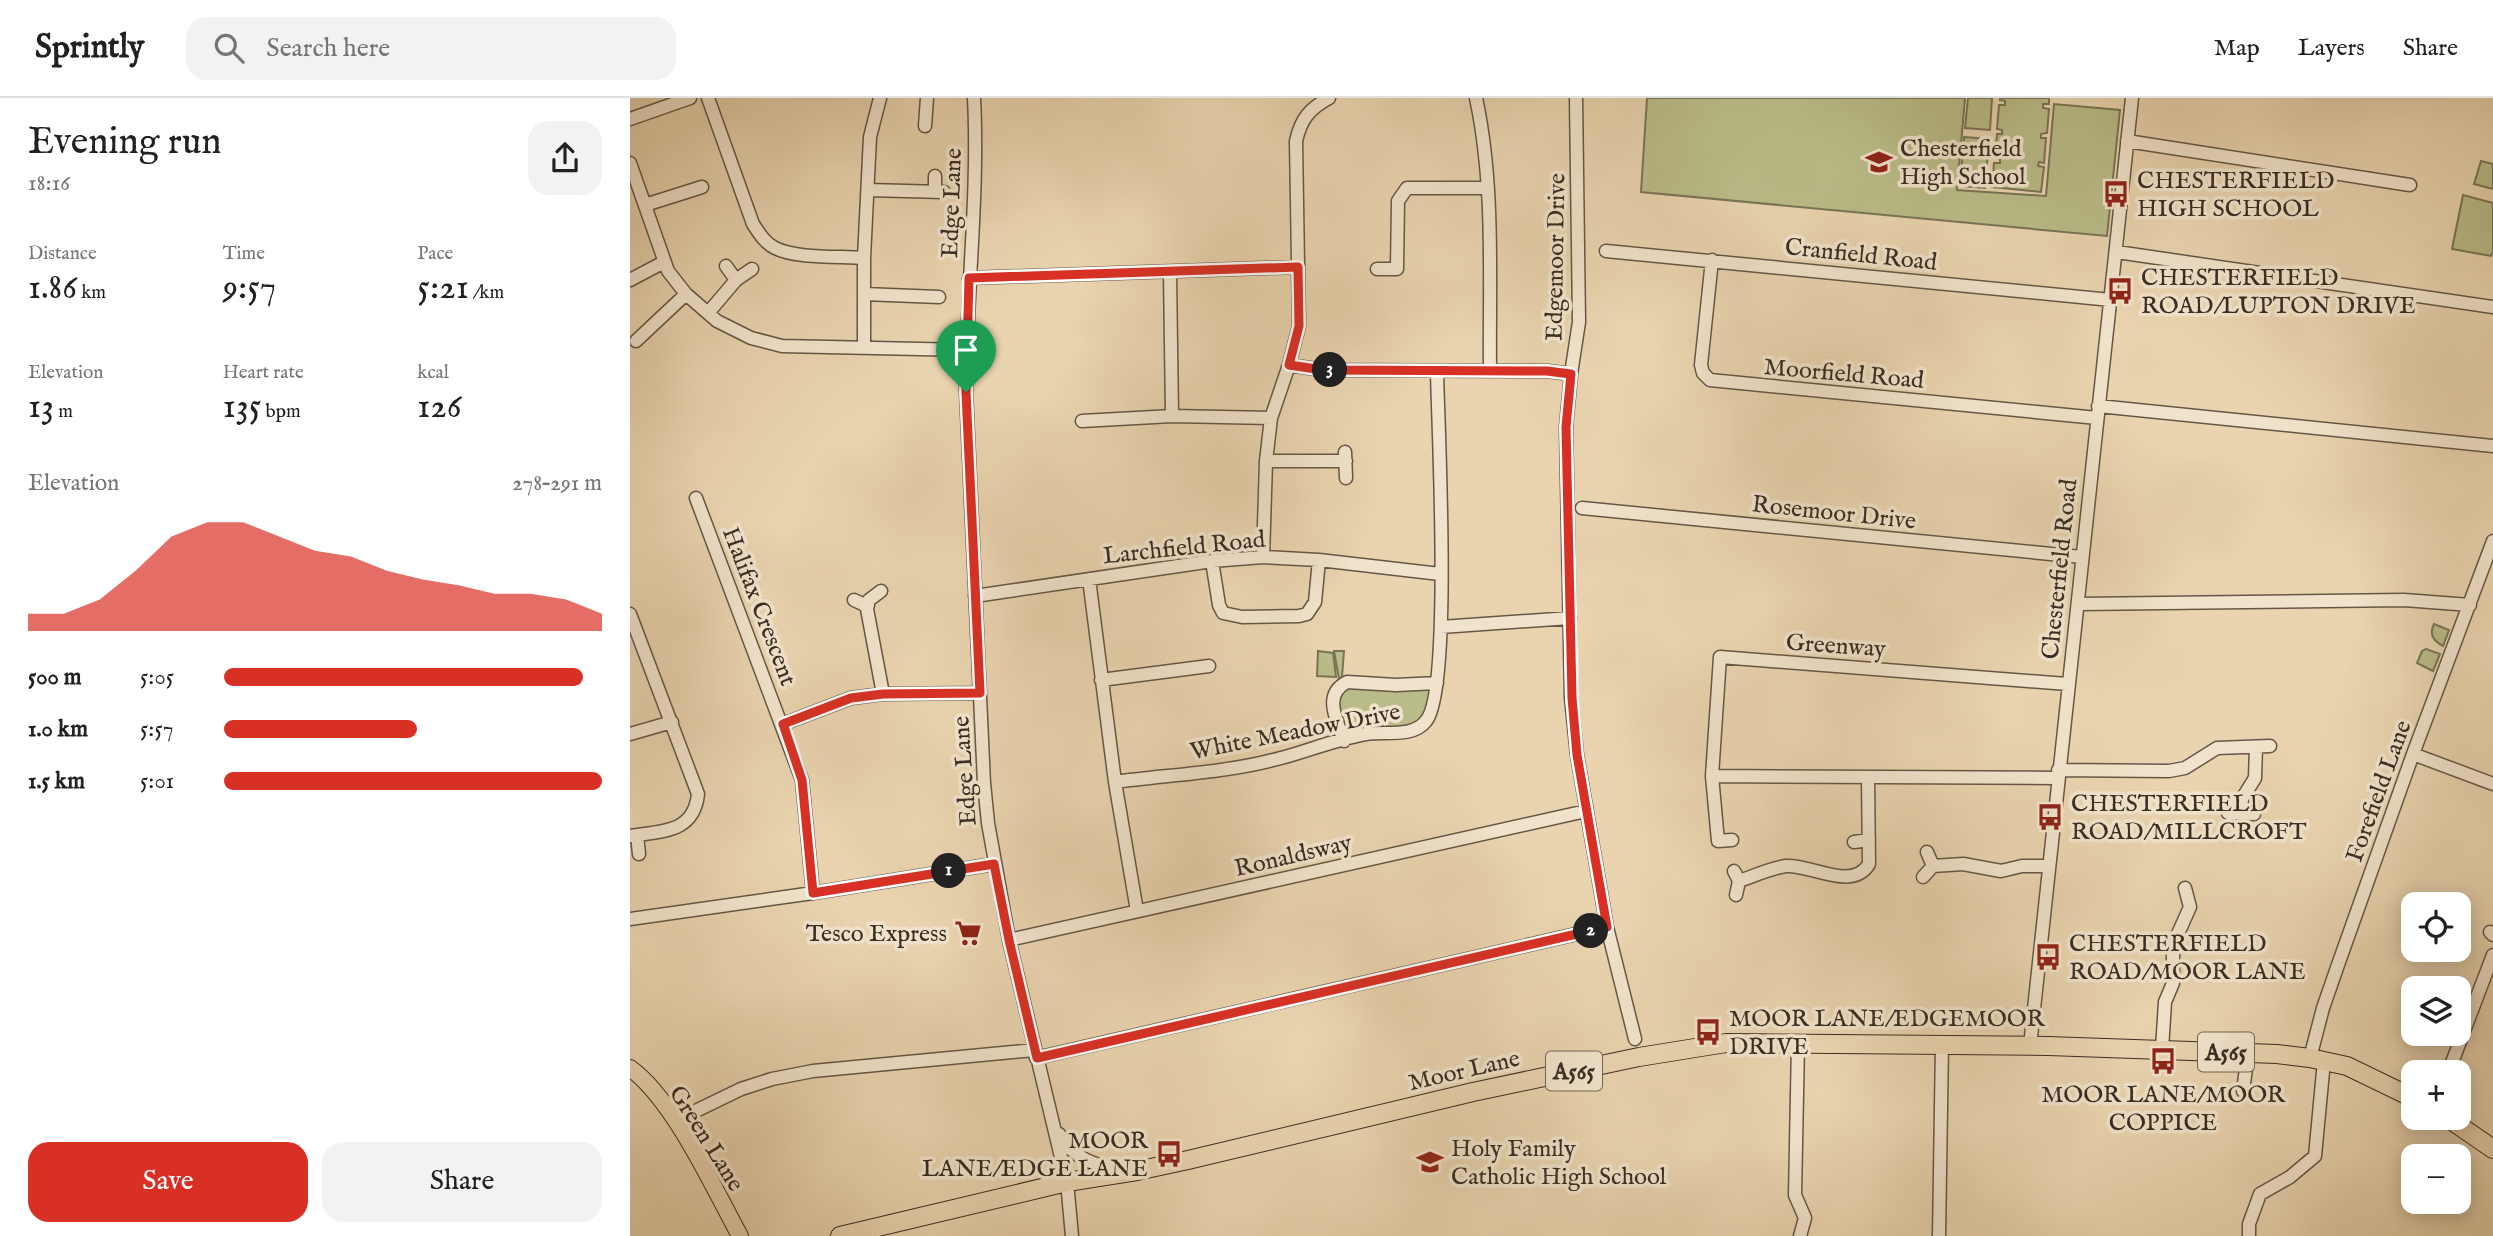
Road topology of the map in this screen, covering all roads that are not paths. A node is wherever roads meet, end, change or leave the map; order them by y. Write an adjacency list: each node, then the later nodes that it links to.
1 (690, 98): 10 (street)
2 (880, 98): 18 (street)
3 (927, 98): 11 (street)
4 (974, 98): 30 (street, Edge Lane)
5 (1329, 98): 26 (street)
6 (1476, 98): 17 (street)
7 (1576, 98): 45 (street, Edgemoor Drive)
8 (2132, 98): 12 (street, Chesterfield Road)
9 (709, 102): 22 (street)
10 (630, 119)
11 (925, 126)
12 (2127, 141): 15 (street); 21 (street, Chesterfield Road)
13 (630, 163): 19 (street)
14 (935, 176): 18 (street)
15 (2410, 185)
16 (702, 187): 19 (street)
17 (1488, 188): 28 (street); 43 (street)
18 (867, 190): 22 (street)
19 (645, 205): 24 (street)
20 (1606, 251): 23 (street, Cranfield Road)
21 (2117, 252): 36 (street, Chesterfield Road); 37 (street)
22 (864, 258): 35 (street)
23 (1712, 260): 36 (street, Cranfield Road); 46 (street, Moorfield Road)
24 (664, 262): 31 (street); 34 (street)
25 (726, 266): 32 (street)
26 (1298, 267): 29 (street); 42 (street)
27 (752, 269): 32 (street)
28 (1377, 269)
29 (1170, 273): 30 (street); 47 (street)
30 (969, 278): 41 (street, Edge Lane)
31 (630, 280)
32 (736, 280): 38 (street)
33 (931, 293): 35 (street)
34 (686, 294): 38 (street); 39 (street)
35 (864, 294): 40 (street)
36 (2111, 300): 46 (street, Chesterfield Road)
37 (2493, 307)
38 (708, 313): 40 (street)
39 (636, 341)
40 (864, 347): 41 (street)
41 (966, 350): 64 (street, Edge Lane)
42 (1289, 365): 44 (street); 48 (street)
43 (1490, 371): 44 (street); 45 (street)
44 (1437, 372): 61 (street, White Meadow Drive)
45 (1571, 374): 70 (street, Edgemoor Drive)
46 (2098, 412): 50 (street); 56 (street, Chesterfield Road)
47 (1172, 416): 48 (street); 49 (street)
48 (1271, 418): 51 (street)
49 (1082, 421)
50 (2493, 446)
51 (1266, 461): 52 (street); 57 (street)
52 (1346, 478)
53 (696, 498): 80 (street, Halifax Crescent)
54 (1582, 508): 56 (street, Rosemoor Drive)
55 (2493, 541): 60 (street, Forefield Lane)
56 (2082, 556): 66 (street, Chesterfield Road)
57 (1263, 557): 58 (street, Larchfield Road); 59 (street, Larchfield Road)
58 (1319, 560): 59 (street); 61 (street, Larchfield Road)
59 (1212, 561): 62 (street, Larchfield Road)
60 (2488, 573): 67 (street, Forefield Lane)
61 (1440, 574): 71 (street, White Meadow Drive)
62 (1089, 579): 64 (street, Larchfield Road); 74 (street)
63 (881, 591): 68 (street)
64 (975, 596): 77 (street, Edge Lane)
65 (855, 600): 68 (street)
66 (2079, 604): 67 (street); 76 (street, Chesterfield Road)
67 (2470, 605): 85 (street, Forefield Lane)
68 (867, 606): 78 (street)
69 (630, 614): 72 (street)
70 (1570, 618): 71 (street); 91 (street, Edgemoor Drive)
71 (1441, 627): 75 (street, White Meadow Drive)
72 (634, 635): 79 (street)
73 (1209, 666): 74 (street)
74 (1101, 680): 89 (street)
75 (1437, 683): 82 (street, White Meadow Drive); 82 (street)
76 (2067, 684): 86 (street, Chesterfield Road); 87 (street, Greenway)
77 (980, 693): 78 (street); 99 (street, Edge Lane)
78 (883, 694): 80 (street)
79 (672, 722): 81 (street); 93 (street)
80 (783, 724): 104 (street, Halifax Crescent)
81 (630, 734)
82 (1344, 741): 89 (street, White Meadow Drive)
83 (2270, 746): 84 (street)
84 (2256, 747): 86 (street); 92 (street)
85 (2413, 754): 90 (street); 118 (street, Forefield Lane)
86 (2057, 774): 88 (street); 101 (street, Chesterfield Road)
87 (1712, 776): 88 (street); 94 (street)
88 (1868, 778): 95 (street)
89 (1115, 782): 106 (street)
90 (2493, 784)
91 (1586, 811): 106 (street, Ronaldsway); 108 (street, Edgemoor Drive)
92 (2241, 813)
93 (633, 836): 98 (street)
94 (1732, 840)
95 (1869, 840): 96 (street); 105 (street)
96 (1854, 842)
97 (1927, 852): 100 (street)
98 (639, 855)
99 (994, 864): 104 (street); 109 (street, Edge Lane)
100 (1933, 866): 101 (street); 102 (street)
101 (2048, 866): 114 (street, Chesterfield Road)
102 (1923, 877)
103 (2185, 888): 115 (street)
104 (813, 893): 107 (street)
105 (1736, 895)
106 (1137, 911): 109 (street, Ronaldsway)
107 (630, 919)
108 (1607, 927): 111 (street, Edgemoor Drive); 117 (street)
109 (1009, 940): 117 (street, Edge Lane)
110 (2493, 955): 119 (street)
111 (1635, 1040)
112 (1798, 1043): 113 (highway, Moor Lane / A565); 127 (highway, Moor Lane / A565); 132 (street)
113 (1942, 1044): 114 (highway, Moor Lane / A565); 133 (street)
114 (2030, 1046): 115 (highway, Moor Lane / A565)
115 (2162, 1049): 116 (highway, Moor Lane / A565)
116 (2248, 1053): 118 (highway, Moor Lane / A565); 121 (street)
117 (1035, 1054): 123 (street); 124 (street, Edge Lane)
118 (2317, 1059): 122 (highway, Moor Lane / A565); 134 (street, Forefield Lane)
119 (2453, 1060)
120 (630, 1068): 123 (main road, Green Lane)
121 (2243, 1091)
122 (2401, 1092)
123 (676, 1121): 129 (main road, Green Lane)
124 (1052, 1121): 127 (street); 128 (street, Edge Lane)
125 (2465, 1130): 126 (highway)
126 (2493, 1149)
127 (1128, 1172): 128 (highway, Moor Lane / A565)
128 (1067, 1182): 130 (highway, A565); 131 (street, Edge Lane)
129 (740, 1236)
130 (840, 1236)
131 (1072, 1236)
132 (1800, 1236)
133 (1939, 1236)
134 (2249, 1236)

